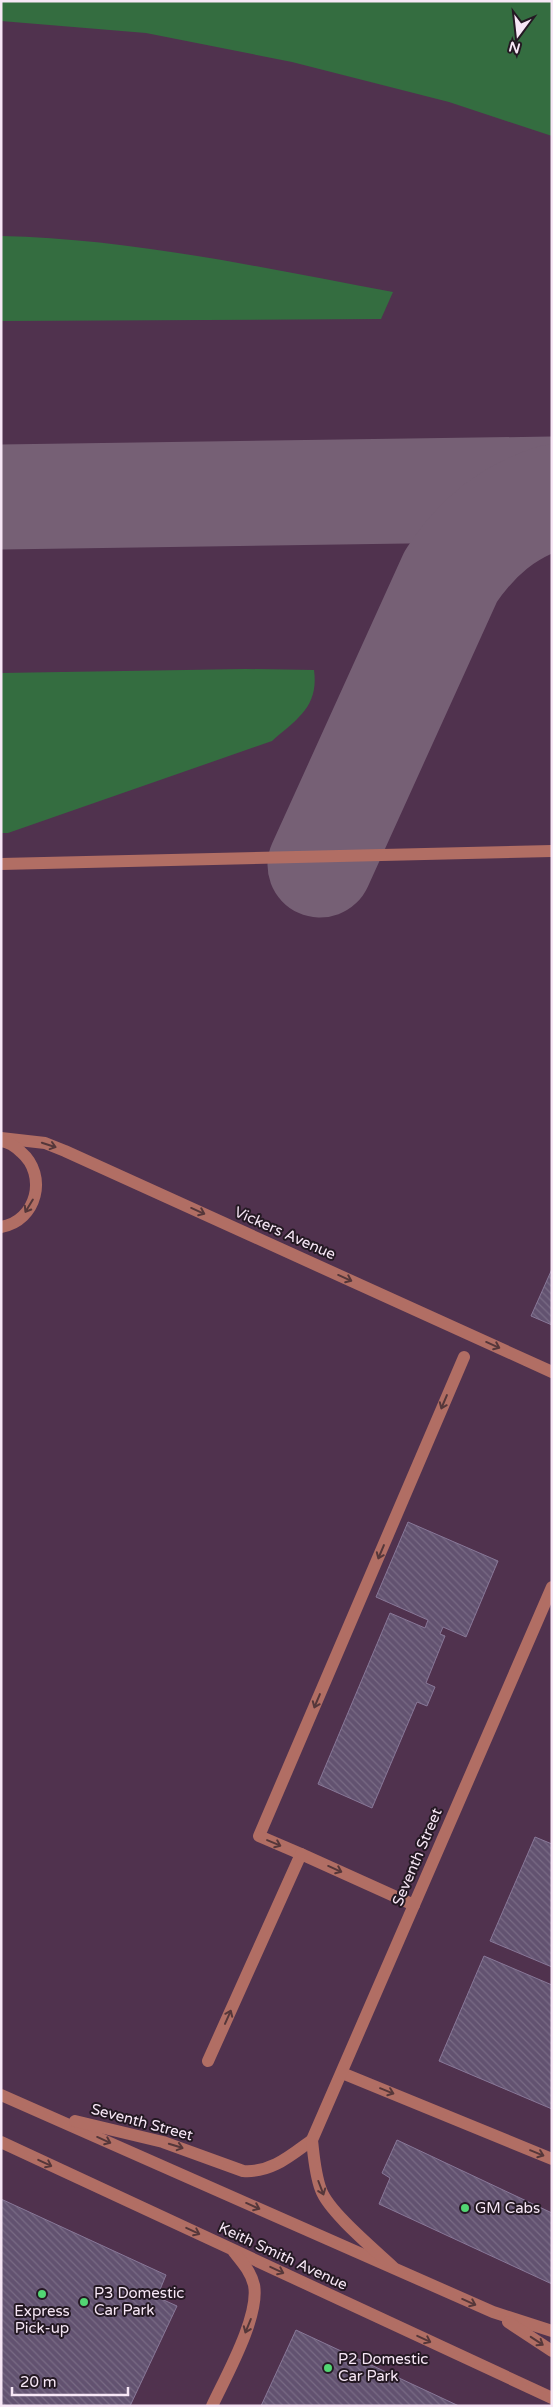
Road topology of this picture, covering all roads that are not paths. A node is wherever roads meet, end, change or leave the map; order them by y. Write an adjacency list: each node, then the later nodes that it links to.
1 (552, 851): 2 (street)
2 (1, 864)
3 (1, 1140): 4 (street, one-way to 4); 6 (street, Vickers Avenue, one-way to 6)
4 (1, 1227)
5 (464, 1357): 8 (street, one-way to 8)
6 (552, 1372)
7 (552, 1587): 9 (street, Seventh Street)
8 (301, 1854): 9 (street, one-way to 9); 10 (street, one-way to 8)
9 (414, 1905): 11 (street, Seventh Street)
10 (208, 2061)
11 (342, 2073): 16 (street, Seventh Street); 18 (street, one-way to 18)
12 (1, 2085): 14 (street)
13 (1, 2095): 14 (street)
14 (21, 2104): 15 (street)
15 (43, 2113): 16 (street, Seventh Street, one-way to 16); 20 (street, one-way to 20)
16 (312, 2140): 20 (street, Seventh Street, one-way to 20)
17 (1, 2142): 19 (street, Keith Smith Avenue, one-way to 19)
18 (552, 2160)
19 (232, 2250): 24 (street, Keith Smith Avenue, one-way to 24); 25 (street, one-way to 25)
20 (393, 2267): 21 (street, one-way to 21)
21 (493, 2312): 22 (street); 23 (street, one-way to 23)
22 (552, 2331)
23 (552, 2351)
24 (552, 2398)
25 (212, 2406)

